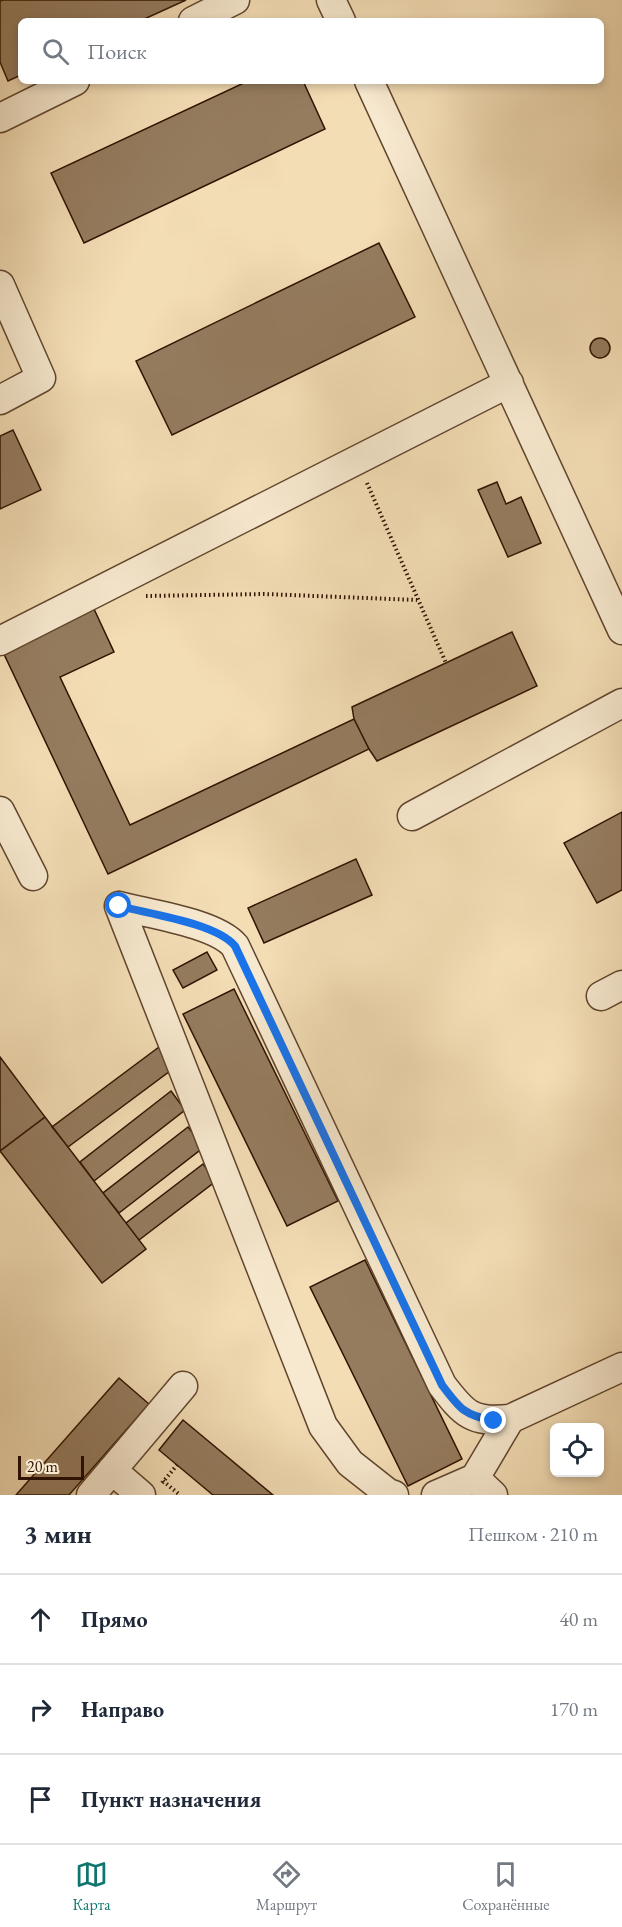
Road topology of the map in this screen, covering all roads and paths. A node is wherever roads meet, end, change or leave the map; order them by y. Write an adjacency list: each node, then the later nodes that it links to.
1 (235, 0): 3 (lane)
2 (331, 0): 4 (lane)
3 (199, 18)
4 (340, 18)
5 (69, 84): 7 (lane)
6 (370, 84): 9 (lane)
7 (0, 118)
8 (0, 285): 10 (lane)
9 (508, 383): 11 (lane); 14 (lane)
10 (0, 400)
11 (357, 460): 13 (path); 15 (lane)
12 (135, 597): 13 (path)
13 (417, 600): 16 (path)
14 (622, 630)
15 (0, 641)
16 (446, 663)
17 (622, 703): 19 (lane)
18 (0, 811): 20 (lane)
19 (412, 816)
20 (33, 876)
21 (622, 1367): 23 (lane)
22 (183, 1386): 25 (lane)
23 (510, 1419): 26 (lane); 29 (lane)
24 (177, 1465): 27 (path)
25 (112, 1470): 27 (lane); 28 (lane)
26 (484, 1486): 30 (lane)
27 (150, 1492)
28 (92, 1495)
29 (394, 1495)
30 (436, 1495)

